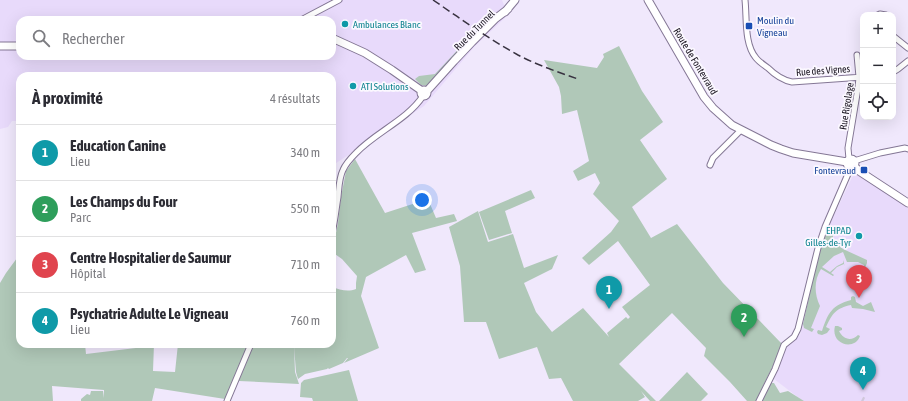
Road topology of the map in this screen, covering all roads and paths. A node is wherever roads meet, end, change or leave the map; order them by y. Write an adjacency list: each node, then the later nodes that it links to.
1 (339, 0): 5 (street)
2 (515, 0): 17 (street, Rue du Tunnel)
3 (648, 0): 18 (street, Route de Fontevraud)
4 (745, 0): 15 (street, Rue des Vignes)
5 (309, 16)
6 (896, 38): 10 (street)
7 (336, 40): 17 (street)
8 (0, 46): 9 (street)
9 (16, 46)
10 (908, 48)
11 (857, 55): 14 (street, Rue Rigolage)
12 (908, 61): 13 (street)
13 (896, 70)
14 (860, 72)
15 (860, 77)
16 (860, 81): 20 (street, Rue Rigolage)
17 (424, 93): 23 (street)
18 (741, 130): 20 (street, Route de Fontevraud); 21 (street)
19 (907, 146): 20 (street)
20 (851, 163): 22 (street, Route de Fontevraud); 26 (street, Rue Rigolage)
21 (710, 165)
22 (908, 202)
23 (336, 214)
24 (249, 348): 25 (street)
25 (227, 401)
26 (759, 401)

